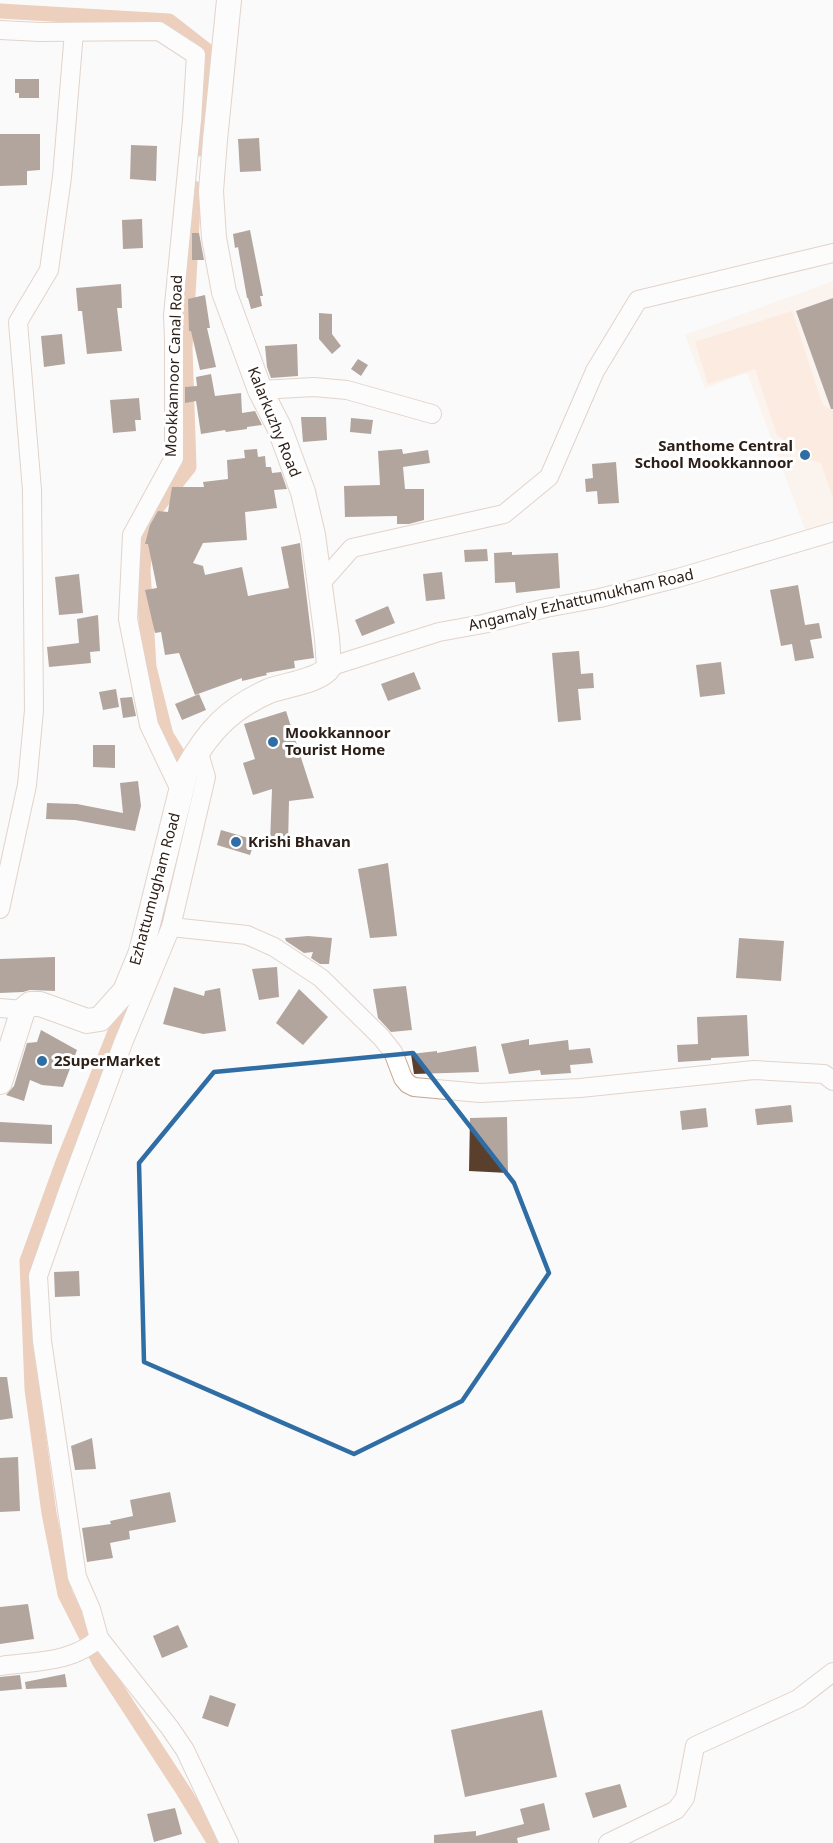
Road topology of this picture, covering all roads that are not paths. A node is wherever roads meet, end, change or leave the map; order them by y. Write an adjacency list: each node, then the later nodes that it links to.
1 (229, 0): 5 (main road, Kalarkuzhy Road)
2 (0, 30): 3 (street, Mookkannoor Canal Road)
3 (74, 32): 10 (street, Mookkannoor Canal Road); 11 (street)
4 (833, 254): 8 (street)
5 (260, 390): 6 (street); 8 (main road, Kalarkuzhy Road)
6 (432, 414)
7 (833, 532): 9 (street, Angamaly Ezhattumukham Road)
8 (320, 584): 9 (main road, Kalarkuzhy Road)
9 (329, 667): 10 (main road)
10 (188, 770): 12 (street); 13 (main road, Ezhattumugham Road)
11 (0, 909)
12 (171, 927): 14 (street); 16 (street)
13 (11, 1009): 15 (main road, Ezhattumugham Road)
14 (833, 1081)
15 (0, 1082)
16 (94, 1643): 17 (street); 19 (street)
17 (0, 1666)
18 (833, 1672): 20 (street)
19 (229, 1843)
20 (608, 1843)

